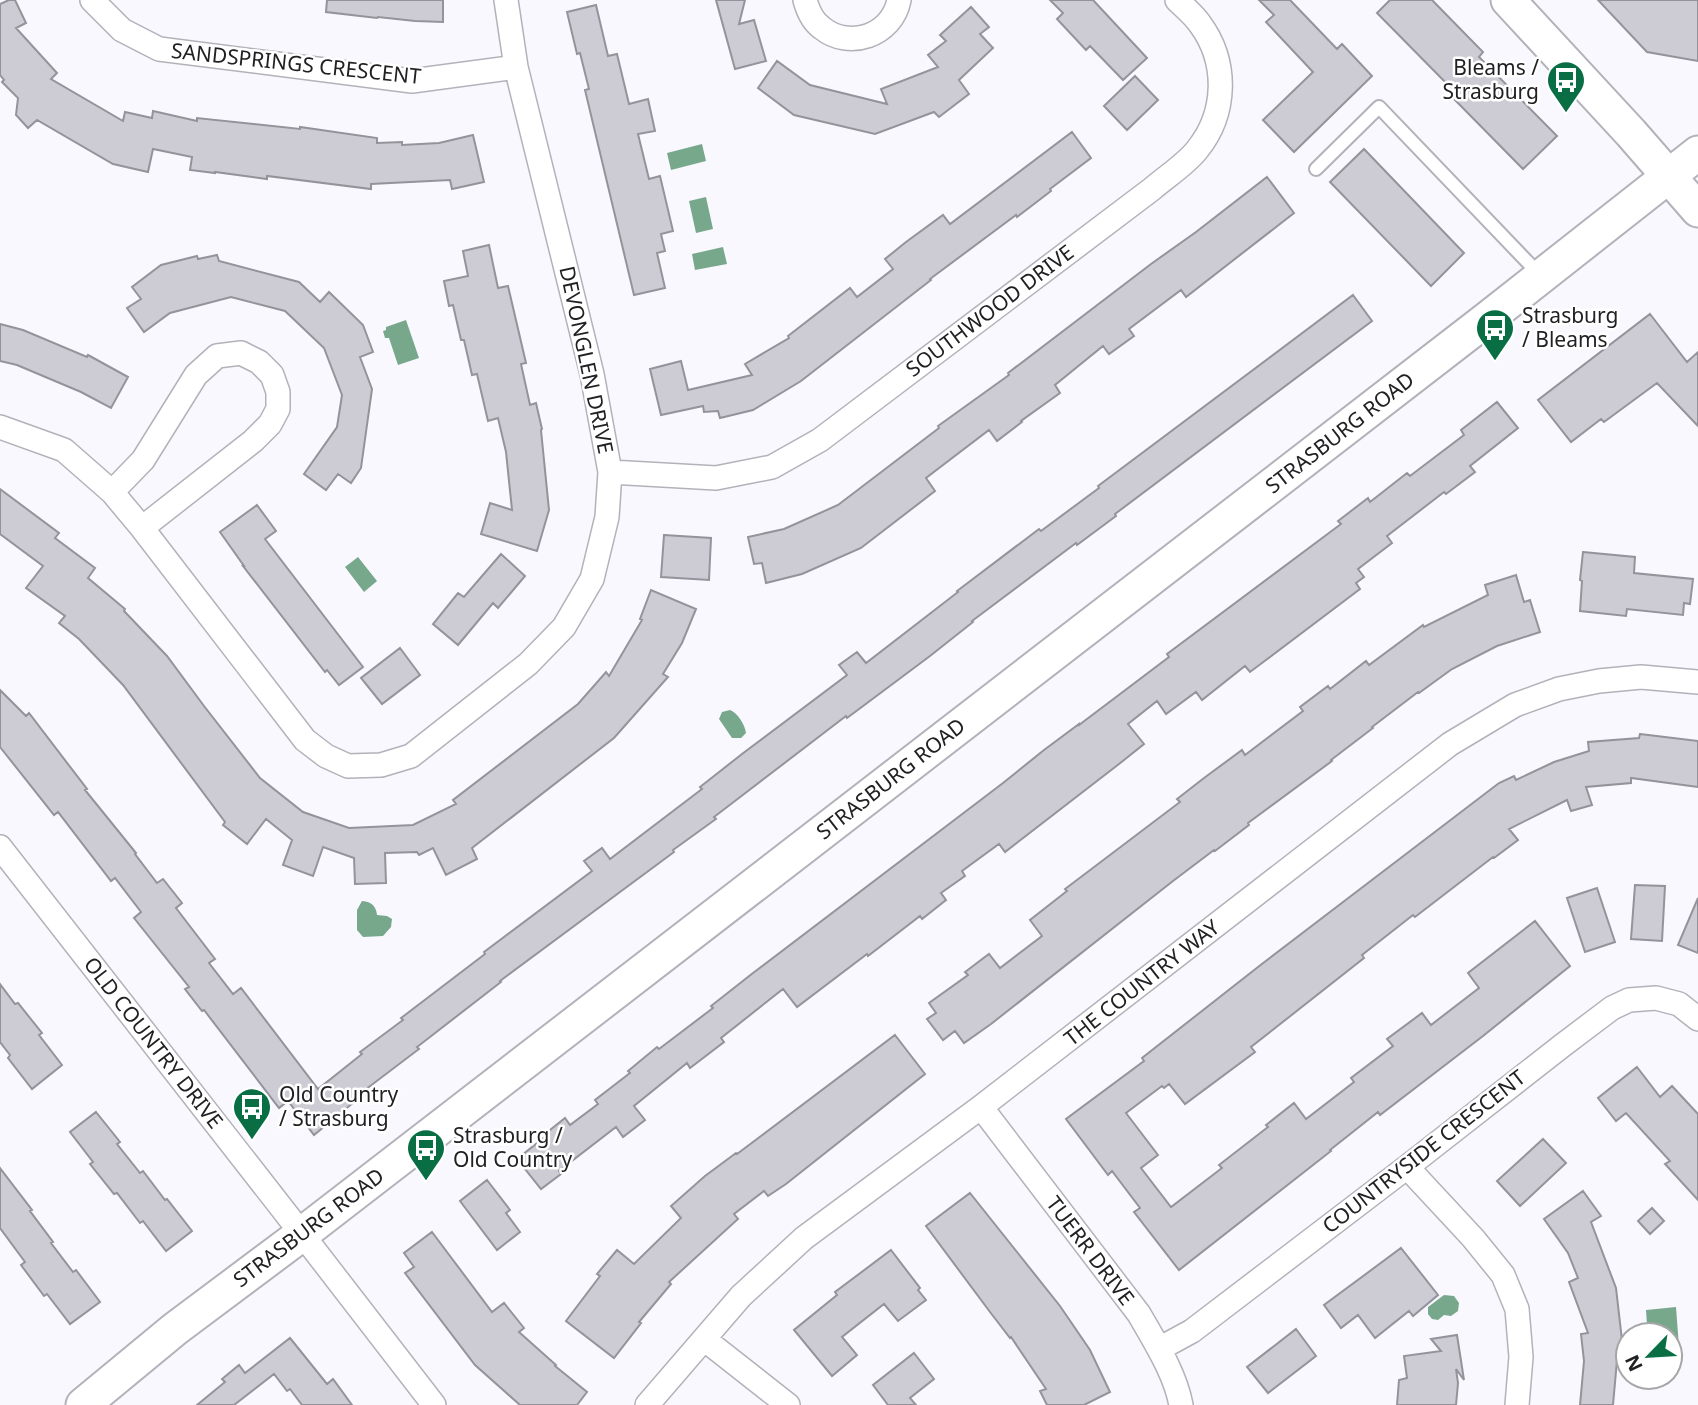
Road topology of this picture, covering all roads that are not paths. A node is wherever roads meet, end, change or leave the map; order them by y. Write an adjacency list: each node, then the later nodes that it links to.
1 (92, 0): 7 (street, SANDSPRINGS CRESCENT)
2 (506, 0): 7 (street, DEVONGLEN DRIVE)
3 (805, 0): 4 (street)
4 (899, 0)
5 (1177, 0): 14 (street, SOUTHWOOD DRIVE)
6 (1508, 0): 10 (street)
7 (516, 67): 14 (street, DEVONGLEN DRIVE)
8 (1698, 153): 10 (street, STRASBURG ROAD)
9 (1316, 169): 12 (lane)
10 (1669, 176): 11 (street); 12 (street, STRASBURG ROAD)
11 (1698, 210)
12 (1540, 276): 22 (street, STRASBURG ROAD)
13 (0, 427): 15 (street, DEVONGLEN DRIVE)
14 (610, 472): 16 (street, DEVONGLEN DRIVE)
15 (112, 492): 16 (street, DEVONGLEN DRIVE); 16 (street)
16 (142, 528)
17 (1698, 682): 20 (street, THE COUNTRY WAY)
18 (0, 847): 22 (street, OLD COUNTRY DRIVE)
19 (1698, 1019): 21 (street, COUNTRYSIDE CRESCENT)
20 (981, 1107): 23 (street, THE COUNTRY WAY); 24 (street, TUERR DRIVE)
21 (1407, 1167): 24 (street, COUNTRYSIDE CRESCENT); 30 (street)
22 (302, 1234): 25 (street, STRASBURG ROAD); 26 (street, OLD COUNTRY DRIVE)
23 (704, 1339): 27 (street, THE COUNTRY WAY); 28 (street)
24 (1159, 1349): 29 (street, TUERR DRIVE)
25 (83, 1405)
26 (433, 1405)
27 (647, 1405)
28 (788, 1405)
29 (1181, 1405)
30 (1517, 1405)

